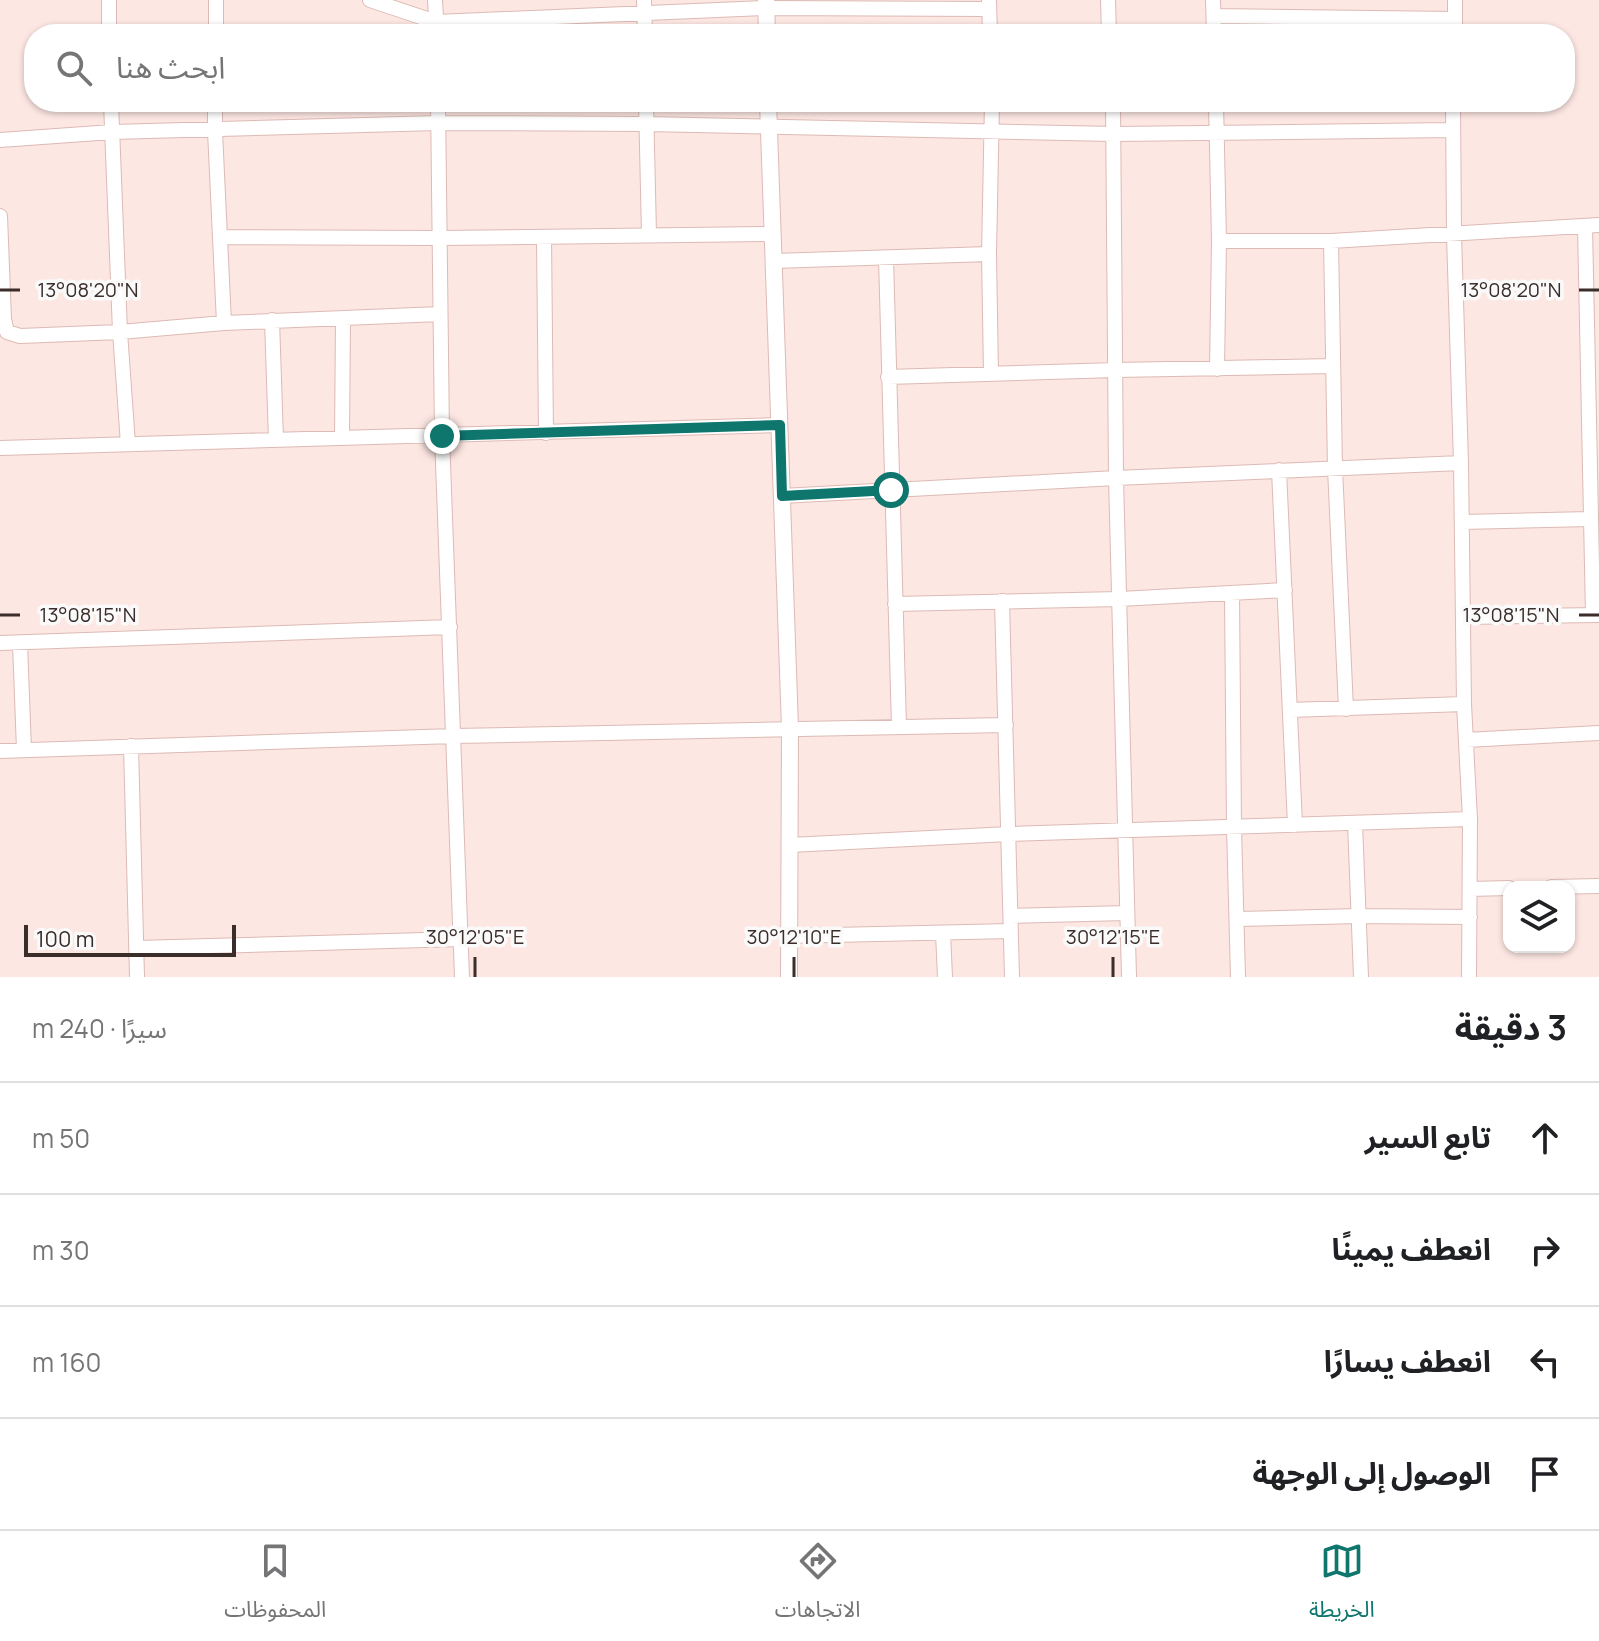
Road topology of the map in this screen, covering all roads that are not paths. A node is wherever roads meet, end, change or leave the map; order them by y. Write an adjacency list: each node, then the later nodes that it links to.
1 (109, 0): 14 (street)
2 (216, 0): 15 (street)
3 (370, 0): 16 (street)
4 (435, 0): 17 (street)
5 (536, 0): 13 (street)
6 (1108, 0): 21 (street)
7 (1213, 0): 12 (street)
8 (1455, 0): 24 (street)
9 (766, 4): 10 (street); 11 (street); 19 (street)
10 (989, 4): 20 (street)
11 (644, 7): 13 (street)
12 (1214, 16): 22 (street); 23 (street)
13 (537, 17): 18 (street)
14 (109, 24)
15 (216, 24)
16 (427, 24)
17 (437, 24)
18 (473, 24)
19 (767, 24)
20 (990, 24)
21 (1109, 24)
22 (1214, 24)
23 (1389, 24)
24 (1455, 24)
25 (111, 112): 40 (street)
26 (215, 112): 38 (street)
27 (438, 112): 34 (street)
28 (646, 112): 35 (street)
29 (768, 112): 36 (street)
30 (992, 112): 39 (street)
31 (1113, 112): 42 (street)
32 (1216, 112): 41 (street)
33 (1453, 112): 37 (street)
34 (439, 123): 35 (street); 38 (street); 51 (street)
35 (647, 124): 36 (street); 47 (street)
36 (769, 126): 39 (street); 46 (street)
37 (1452, 130): 41 (street); 48 (street)
38 (215, 131): 40 (street); 49 (street)
39 (992, 131): 42 (street); 54 (street)
40 (112, 132): 43 (street); 62 (street)
41 (1217, 133): 42 (street); 52 (street)
42 (1114, 134): 66 (street)
43 (0, 140)
44 (0, 216): 55 (street)
45 (1592, 226): 48 (street); 63 (street)
46 (773, 234): 47 (street); 57 (street)
47 (649, 235): 50 (street)
48 (1454, 235): 53 (street); 76 (street)
49 (220, 237): 51 (street); 61 (street)
50 (544, 237): 51 (street); 70 (street)
51 (439, 238): 58 (street)
52 (1219, 241): 53 (street); 65 (street)
53 (1331, 241): 64 (street)
54 (989, 254): 56 (street); 67 (street)
55 (1, 256): 62 (street)
56 (886, 258): 57 (street); 68 (street)
57 (774, 261): 69 (street)
58 (440, 314): 59 (street); 71 (street)
59 (343, 319): 60 (street); 72 (street)
60 (272, 320): 61 (street); 73 (street)
61 (224, 323): 62 (street)
62 (120, 332): 74 (street)
63 (1594, 363): 82 (street)
64 (1333, 366): 65 (street); 77 (street)
65 (1217, 369): 66 (street)
66 (1116, 370): 67 (street); 79 (street)
67 (991, 374): 68 (street)
68 (888, 377): 80 (street)
69 (780, 425): 70 (street); 81 (street)
70 (546, 433): 71 (street)
71 (442, 436): 72 (street); 91 (street)
72 (342, 438): 73 (street)
73 (276, 440): 74 (street)
74 (128, 444): 75 (street)
75 (0, 448)
76 (1461, 463): 77 (street); 83 (street)
77 (1335, 468): 78 (street); 95 (street)
78 (1279, 470): 79 (street); 84 (street)
79 (1116, 478): 80 (street); 86 (street)
80 (891, 490): 81 (street); 88 (street)
81 (782, 496): 99 (street)
82 (1591, 519): 83 (street); 89 (street)
83 (1462, 522): 90 (street)
84 (1285, 590): 85 (street); 96 (street)
85 (1232, 593): 86 (street); 109 (street)
86 (1120, 599): 87 (street); 110 (street)
87 (1002, 601): 88 (street); 97 (street)
88 (895, 604): 98 (street)
89 (1596, 615): 90 (street)
90 (1463, 617): 94 (street)
91 (450, 627): 93 (street); 101 (street)
92 (0, 643): 93 (street)
93 (20, 643): 104 (street)
94 (1464, 704): 95 (street); 102 (street)
95 (1346, 709): 96 (street)
96 (1290, 710): 108 (street)
97 (1006, 725): 98 (street); 111 (street)
98 (899, 727): 99 (street)
99 (790, 728): 101 (street); 112 (street)
100 (1599, 733): 102 (street)
101 (454, 736): 103 (street); 125 (street)
102 (1466, 740): 106 (street)
103 (131, 746): 104 (street); 126 (street)
104 (24, 750): 105 (street)
105 (0, 751)
106 (1470, 819): 107 (street); 116 (street)
107 (1355, 823): 108 (street); 119 (street)
108 (1295, 825): 109 (street)
109 (1234, 827): 110 (street); 121 (street)
110 (1125, 830): 111 (street); 117 (street)
111 (1009, 834): 112 (street); 118 (street)
112 (790, 845): 124 (street)
113 (1575, 886): 114 (street)
114 (1599, 886)
115 (1503, 888): 116 (street)
116 (1470, 889): 120 (street)
117 (1127, 913): 118 (street); 132 (street)
118 (1011, 916): 122 (street)
119 (1358, 916): 120 (street); 121 (street); 134 (street)
120 (1470, 917): 135 (street)
121 (1237, 919): 133 (street)
122 (1011, 931): 123 (street); 131 (street)
123 (943, 933): 124 (street); 130 (street)
124 (789, 936): 129 (street)
125 (461, 939): 126 (street); 128 (street)
126 (136, 948): 127 (street)
127 (137, 977)
128 (462, 977)
129 (789, 977)
130 (945, 977)
131 (1012, 977)
132 (1129, 977)
133 (1238, 977)
134 (1361, 977)
135 (1469, 977)

